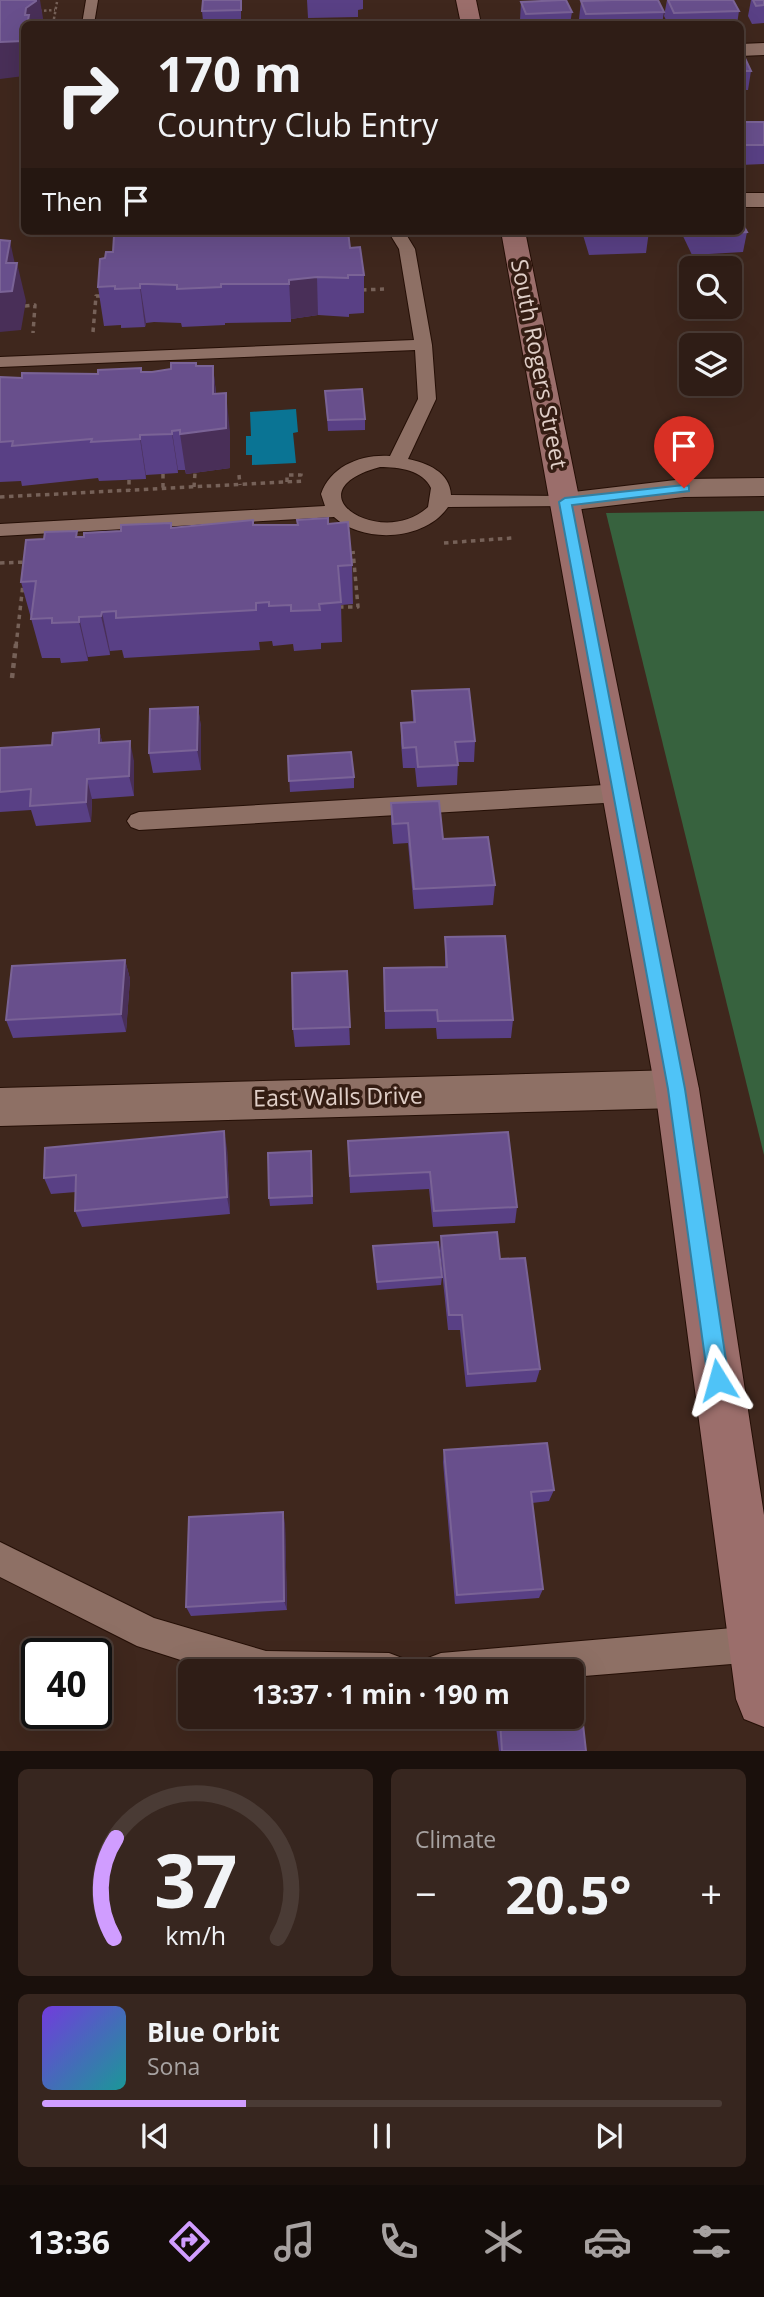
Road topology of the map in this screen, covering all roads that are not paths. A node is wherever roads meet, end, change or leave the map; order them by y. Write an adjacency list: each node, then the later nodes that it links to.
1 (92, 0): 3 (lane)
2 (466, 0): 4 (street)
3 (88, 21)
4 (470, 21)
5 (744, 50): 6 (street)
6 (764, 50)
7 (744, 200): 8 (street)
8 (764, 200)
9 (398, 235): 11 (lane)
10 (514, 235): 16 (street, South Rogers Street)
11 (423, 345): 12 (lane); 13 (lane)
12 (0, 362)
13 (397, 461): 15 (lane); 17 (lane)
14 (764, 487): 16 (street)
15 (441, 501): 16 (lane); 17 (lane)
16 (565, 502): 19 (street, South Rogers Street)
17 (336, 511): 18 (lane)
18 (0, 530)
19 (622, 793): 20 (lane); 21 (street, South Rogers Street)
20 (139, 821)
21 (677, 1089): 22 (street, East Walls Drive); 24 (street, South Rogers Street)
22 (0, 1107)
23 (0, 1559): 25 (lane)
24 (756, 1644): 26 (lane); 27 (street, South Rogers Street)
25 (235, 1659)
26 (581, 1659)
27 (764, 1699)

